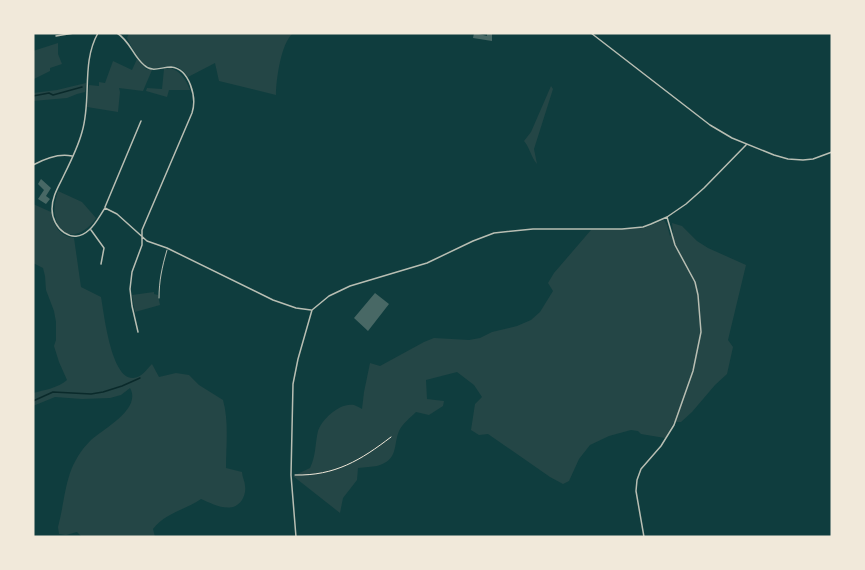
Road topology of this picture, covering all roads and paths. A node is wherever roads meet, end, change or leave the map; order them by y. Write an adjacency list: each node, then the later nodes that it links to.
1 (74, 33): 6 (street)
2 (98, 33): 11 (street)
3 (117, 33): 7 (street)
4 (127, 33): 7 (street)
5 (591, 33): 9 (street)
6 (56, 36)
7 (123, 37): 16 (street)
8 (141, 122): 13 (street)
9 (746, 145): 10 (street); 14 (street)
10 (832, 152)
11 (73, 156): 12 (street); 15 (street)
12 (33, 165)
13 (105, 208): 15 (street); 16 (street)
14 (667, 217): 20 (street); 25 (street)
15 (90, 230): 18 (street)
16 (142, 238): 17 (street); 21 (street)
17 (167, 248): 19 (lane); 20 (street)
18 (101, 264)
19 (159, 298)
20 (312, 310): 23 (street)
21 (138, 332)
22 (391, 437): 23 (path)
23 (291, 475): 24 (street)
24 (296, 537)
25 (644, 537)

